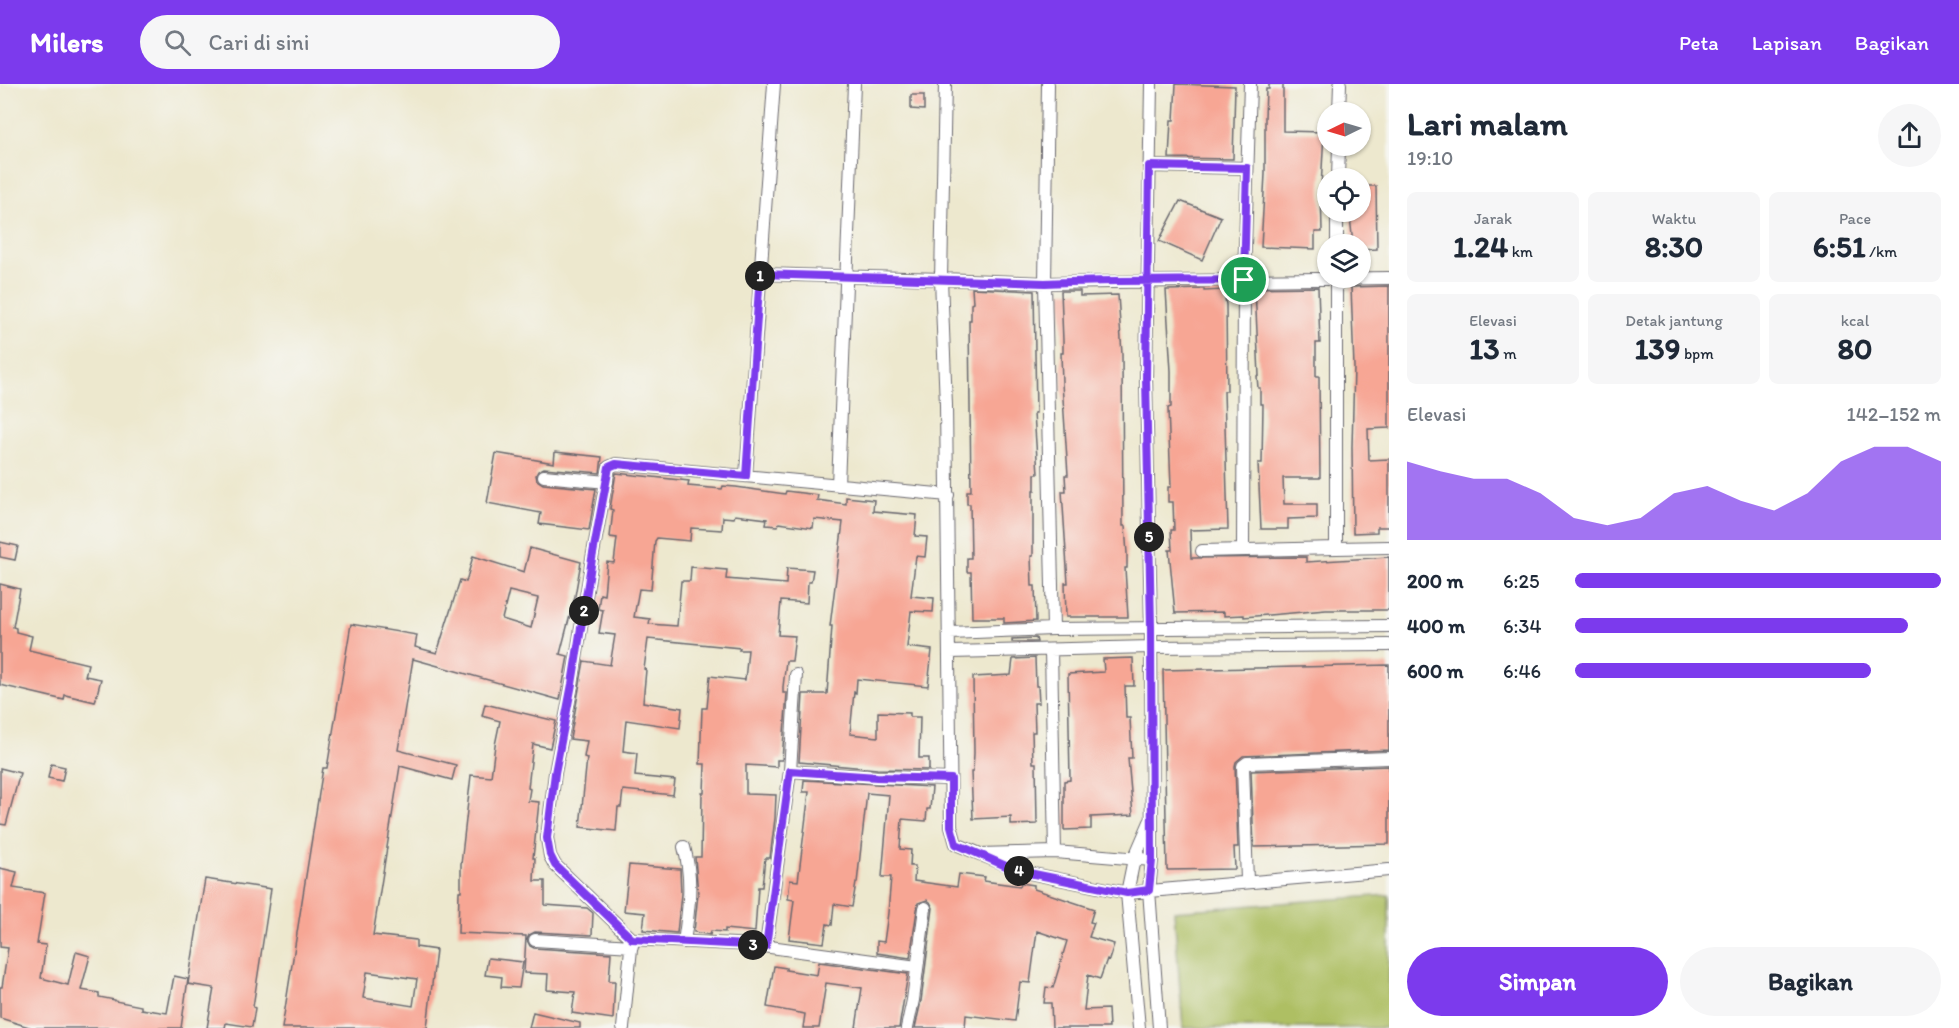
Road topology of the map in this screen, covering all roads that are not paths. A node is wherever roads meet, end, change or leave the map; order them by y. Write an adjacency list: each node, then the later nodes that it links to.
1 (774, 84): 11 (street)
2 (854, 84): 12 (street)
3 (945, 84): 16 (street)
4 (1048, 84): 19 (street)
5 (1150, 84): 9 (street)
6 (1250, 84): 10 (street)
7 (1340, 84): 8 (street)
8 (1340, 102)
9 (1149, 166): 10 (street); 18 (street)
10 (1247, 168): 17 (street)
11 (760, 274): 12 (street); 22 (street)
12 (846, 276): 16 (street); 24 (street)
13 (1317, 278): 17 (street)
14 (1371, 278): 15 (street)
15 (1389, 278)
16 (942, 279): 19 (street); 25 (street)
17 (1244, 280): 18 (street); 28 (street)
18 (1148, 281): 19 (street); 31 (street)
19 (1045, 283): 32 (street)
20 (1336, 288): 27 (street)
21 (544, 476): 23 (street)
22 (746, 476): 23 (street); 24 (street)
23 (607, 482): 55 (street)
24 (838, 485): 25 (street)
25 (948, 495): 33 (street)
26 (1389, 547): 27 (street)
27 (1336, 548): 28 (street)
28 (1243, 549): 29 (street)
29 (1202, 551)
30 (1389, 626): 31 (street)
31 (1151, 628): 32 (street); 35 (street)
32 (1053, 629): 33 (street)
33 (950, 633): 37 (street)
34 (1389, 645): 35 (street)
35 (1151, 647): 36 (street); 42 (street)
36 (1051, 650): 37 (street); 44 (street)
37 (950, 652): 41 (street)
38 (796, 675): 40 (street)
39 (1389, 758): 49 (street)
40 (790, 771): 41 (street); 56 (street)
41 (951, 779): 45 (street)
42 (1152, 818): 46 (street); 47 (street)
43 (684, 847): 54 (street)
44 (1055, 852): 45 (street); 46 (street)
45 (980, 854): 51 (street)
46 (1134, 859): 47 (street); 51 (street)
47 (1152, 860): 50 (street)
48 (1389, 870): 49 (street)
49 (1247, 881): 50 (street)
50 (1149, 890): 51 (street); 58 (street)
51 (1127, 893): 59 (street)
52 (925, 908): 57 (street)
53 (535, 939): 55 (street)
54 (684, 942): 55 (street); 56 (street)
55 (632, 943): 60 (street)
56 (766, 946): 57 (street)
57 (917, 967): 61 (street)
58 (1157, 1003): 59 (street); 63 (street)
59 (1137, 1004): 62 (street)
60 (623, 1028)
61 (907, 1028)
62 (1139, 1028)
63 (1159, 1028)

